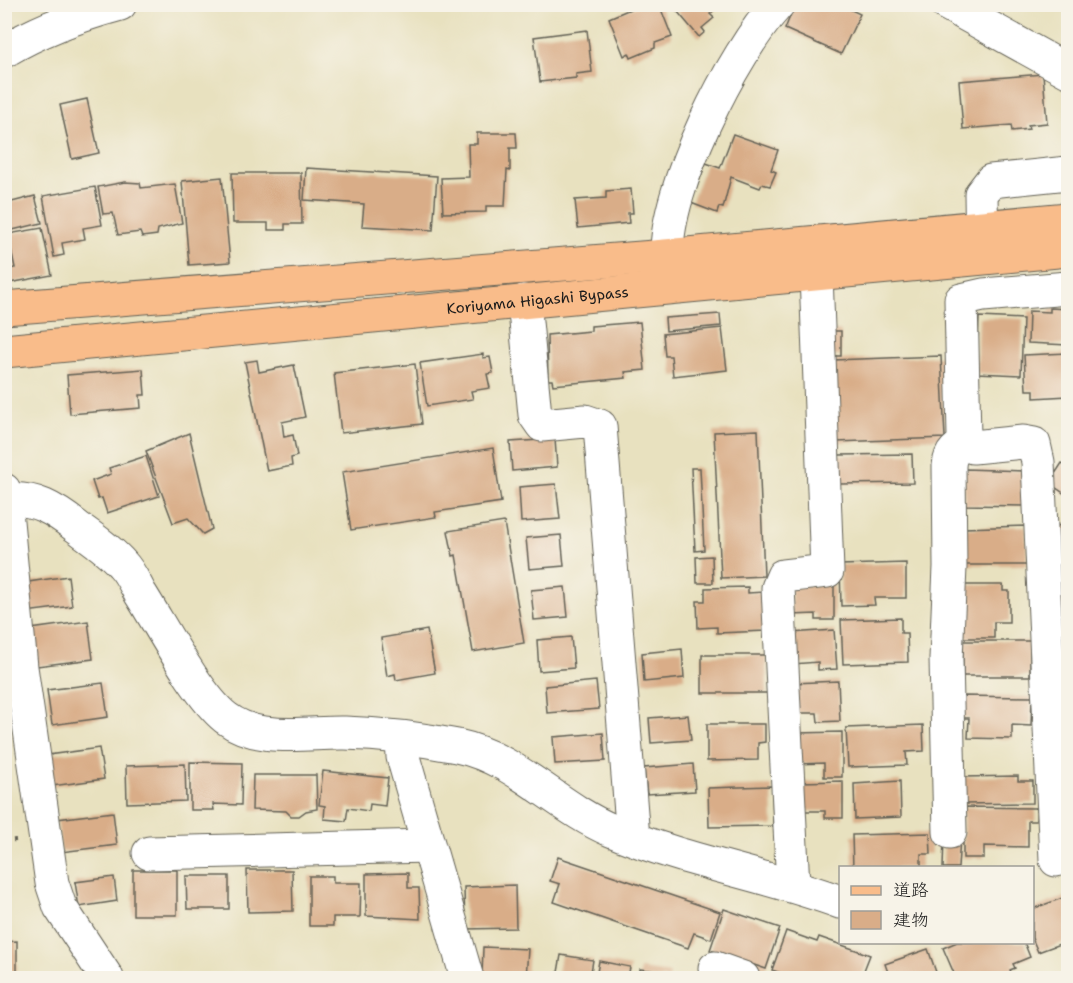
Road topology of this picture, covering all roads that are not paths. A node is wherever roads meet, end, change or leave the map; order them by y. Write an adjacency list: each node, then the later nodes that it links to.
1 (120, 4): 4 (street)
2 (778, 4): 10 (street)
3 (947, 4): 5 (street)
4 (4, 51)
5 (1068, 70)
6 (1068, 173): 8 (street)
7 (1068, 219): 8 (main road, Koriyama Higashi Bypass)
8 (982, 243): 9 (main road, Koriyama Higashi Bypass); 10 (main road, Koriyama Higashi Bypass); 11 (main road, Koriyama Higashi Bypass); 13 (street)
9 (1068, 250)
10 (667, 256): 15 (main road, Koriyama Higashi Bypass)
11 (816, 274): 14 (main road, Koriyama Higashi Bypass); 25 (street)
12 (1068, 288): 13 (street)
13 (983, 295): 17 (street)
14 (524, 301): 16 (main road, Koriyama Higashi Bypass); 21 (street)
15 (4, 308)
16 (4, 351)
17 (969, 442): 20 (street); 24 (street)
18 (5, 495): 19 (street); 27 (street)
19 (402, 739): 21 (street); 22 (street)
20 (950, 832)
21 (633, 838): 25 (street)
22 (428, 846): 23 (street); 28 (street)
23 (148, 853)
24 (1052, 862)
25 (793, 886): 26 (street)
26 (839, 902)
27 (107, 978)
28 (467, 978)

